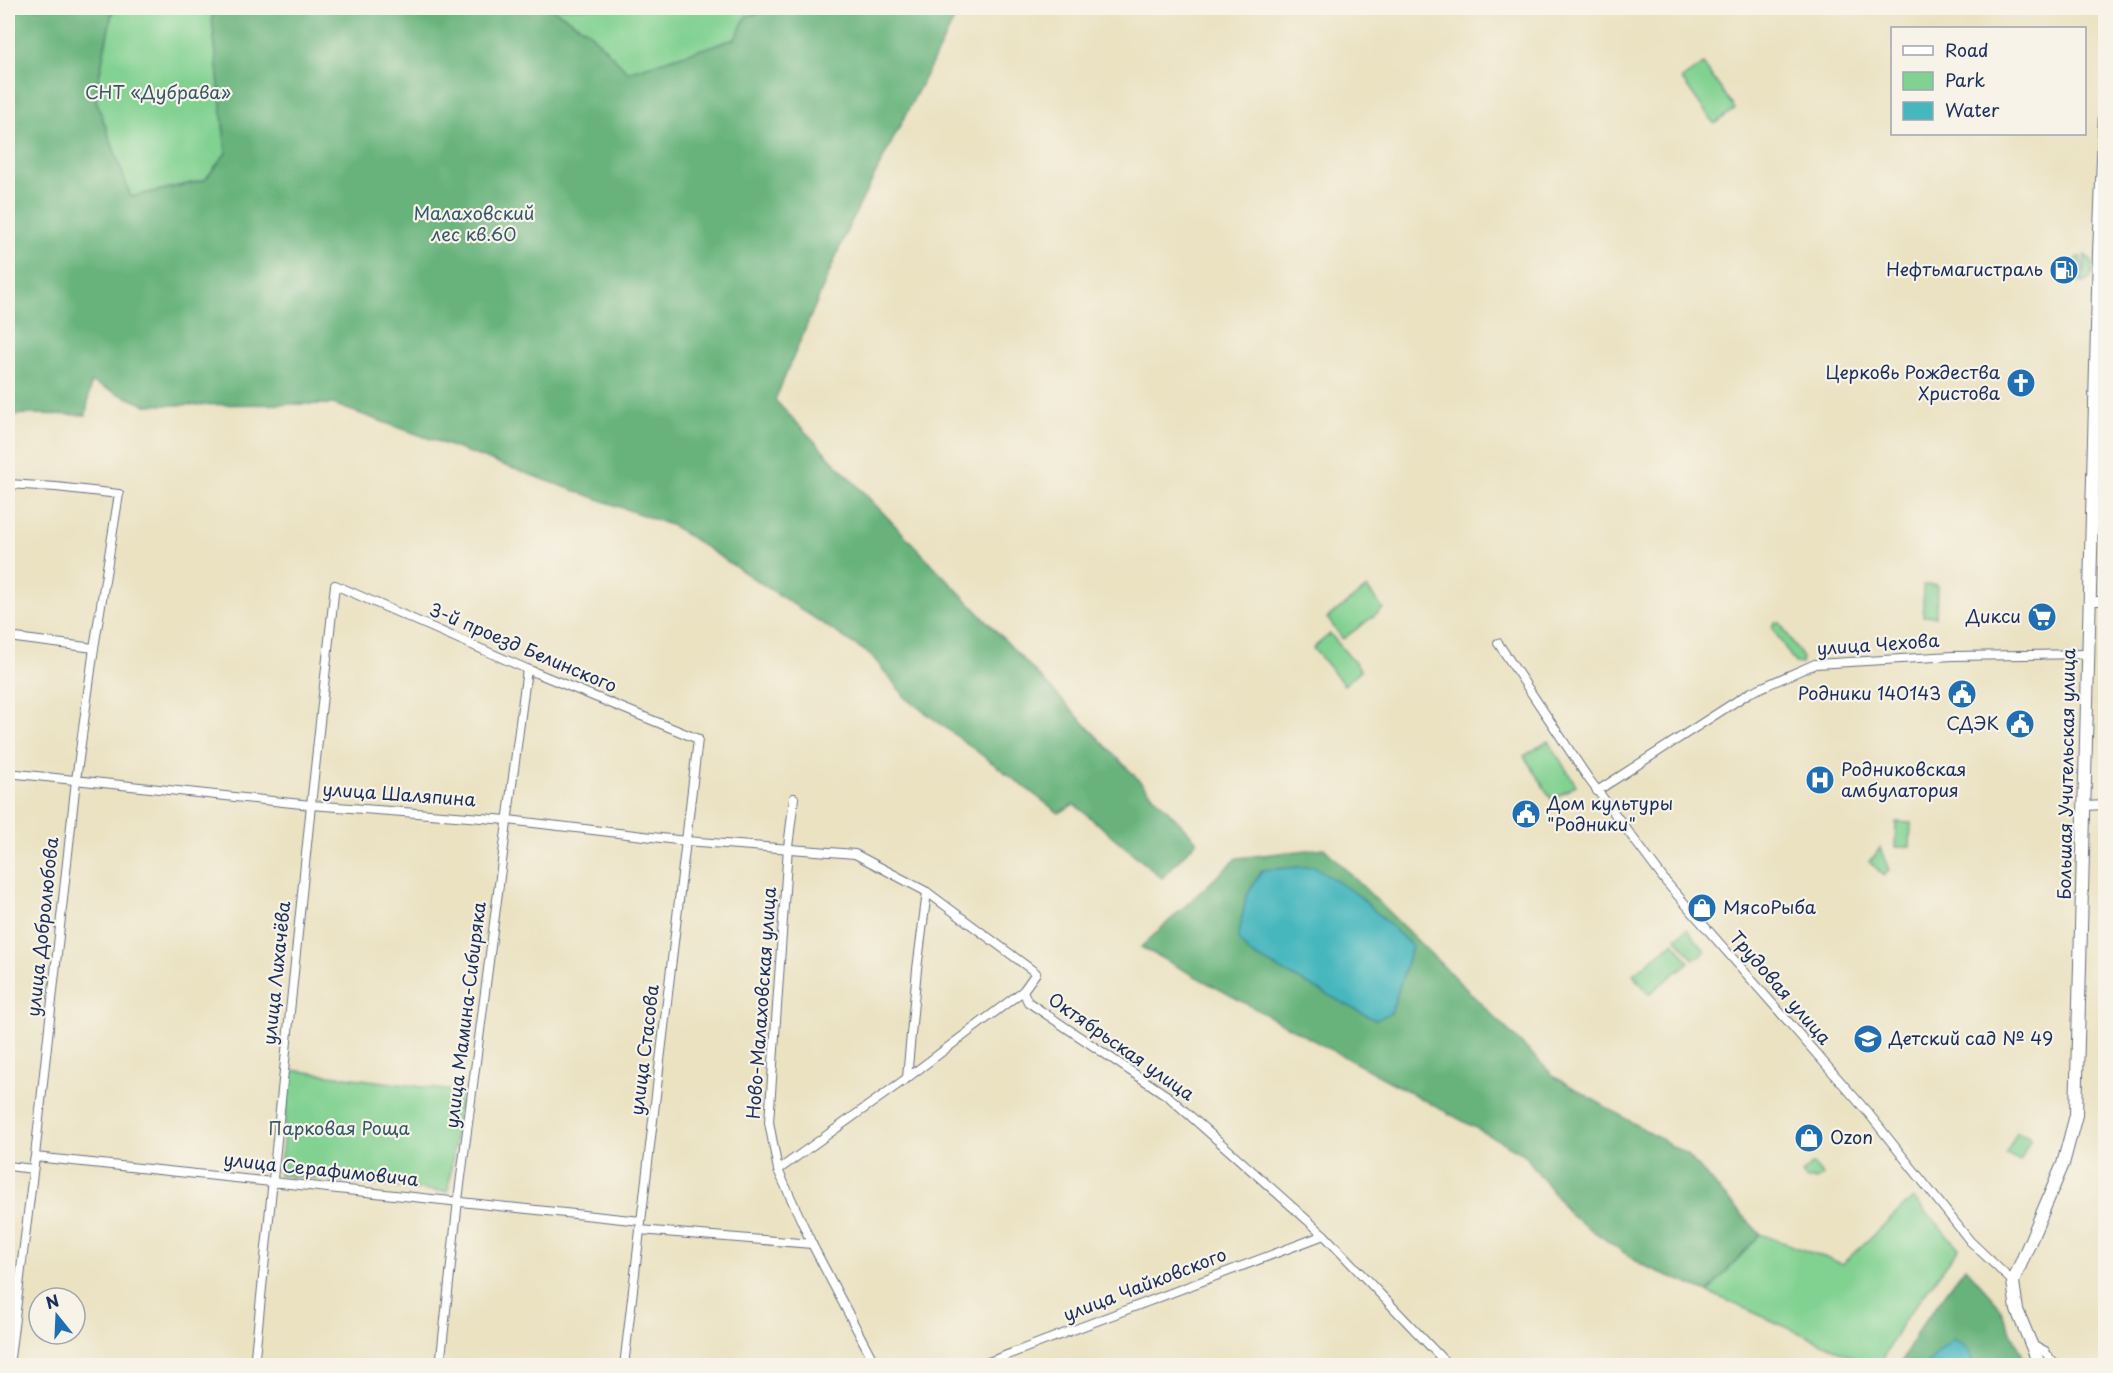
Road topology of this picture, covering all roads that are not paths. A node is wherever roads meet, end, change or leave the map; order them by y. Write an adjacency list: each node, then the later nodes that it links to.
1 (2106, 89): 2 (main road, Большая Учительская улица)
2 (2100, 383): 5 (main road, Большая Учительская улица)
3 (8, 484): 9 (street, улица Добролюбова)
4 (335, 585): 11 (street, 3-й проезд Белинского); 17 (street, улица Лихачёва)
5 (2089, 601): 6 (street); 10 (main road, Большая Учительская улица)
6 (2106, 601)
7 (8, 637): 9 (street)
8 (1498, 643): 15 (street, Трудовая улица)
9 (94, 648): 14 (street, улица Добролюбова)
10 (2088, 654): 15 (street, улица Чехова); 19 (main road, Большая Учительская улица)
11 (527, 669): 12 (street, 3-й проезд Белинского); 20 (street, улица Мамина-Сибиряка)
12 (698, 739): 21 (street, улица Стасова)
13 (8, 773): 14 (street, улица Шаляпина)
14 (76, 780): 17 (street, улица Шаляпина); 26 (street, улица Добролюбова)
15 (1597, 791): 37 (street, Трудовая улица)
16 (794, 798): 22 (street, Ново-Малаховская улица)
17 (310, 805): 20 (street, улица Шаляпина); 30 (street, улица Лихачёва)
18 (2106, 805): 19 (street)
19 (2084, 806): 37 (main road, Большая Учительская улица)
20 (508, 820): 21 (street, улица Шаляпина); 31 (street, улица Мамина-Сибиряка)
21 (686, 841): 22 (street, улица Шаляпина); 32 (street, улица Стасова)
22 (788, 847): 23 (street, Октябрьская улица); 29 (street, Ново-Малаховская улица)
23 (927, 892): 24 (street, Октябрьская улица); 25 (street)
24 (1023, 991): 25 (street); 33 (street, Октябрьская улица)
25 (907, 1078): 29 (street)
26 (35, 1157): 28 (street, улица Добролюбова); 30 (street, улица Серафимовича)
27 (8, 1166): 28 (street)
28 (33, 1169): 36 (street, улица Добролюбова)
29 (778, 1170): 34 (street, Ново-Малаховская улица)
30 (273, 1183): 31 (street, улица Серафимовича); 40 (street, улица Лихачёва)
31 (458, 1200): 32 (street, улица Серафимовича); 41 (street, улица Мамина-Сибиряка)
32 (640, 1225): 34 (street, улица Серафимовича); 42 (street, улица Стасова)
33 (1324, 1235): 44 (street, улица Чайковского); 45 (street, Октябрьская улица)
34 (812, 1244): 43 (street, Ново-Малаховская улица)
35 (8, 1279): 36 (street)
36 (19, 1280): 39 (street, улица Добролюбова)
37 (2013, 1282): 38 (main road)
38 (2031, 1345): 46 (main road); 47 (street)
39 (9, 1365)
40 (254, 1365)
41 (440, 1365)
42 (624, 1365)
43 (876, 1365)
44 (978, 1365)
45 (1449, 1365)
46 (2040, 1365)
47 (2056, 1365)

